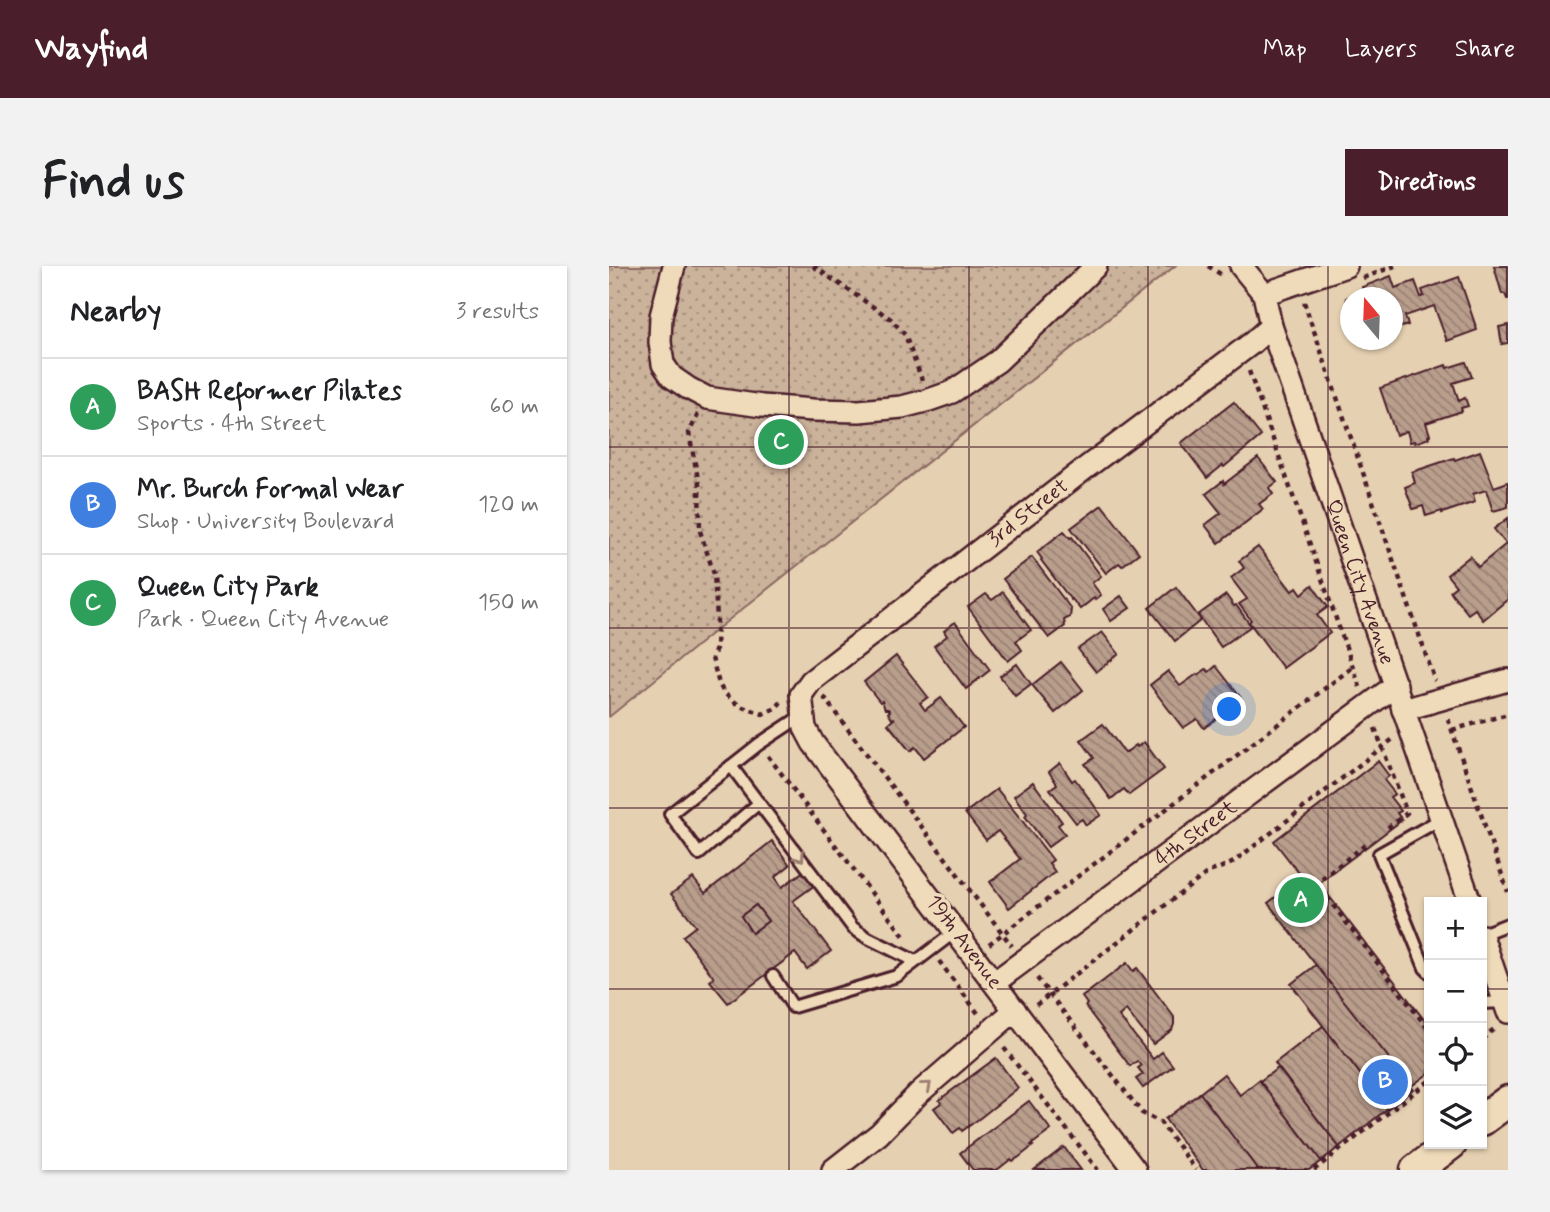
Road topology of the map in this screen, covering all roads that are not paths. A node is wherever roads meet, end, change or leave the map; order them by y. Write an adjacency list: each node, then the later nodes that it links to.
1 (674, 266): 2 (street)
2 (1096, 266)
3 (1234, 273): 5 (street, Queen City Avenue)
4 (1354, 273): 5 (street)
5 (1264, 294): 6 (street, Queen City Avenue)
6 (1271, 326): 8 (street, Queen City Avenue); 9 (street, 3rd Street)
7 (1508, 680): 10 (street)
8 (1396, 685): 10 (street, Queen City Avenue); 22 (street, 4th Street)
9 (802, 707): 11 (lane); 16 (street, 19th Avenue)
10 (1406, 718): 13 (street, Queen City Avenue)
11 (731, 766): 12 (lane); 12 (lane)
12 (759, 803): 19 (lane, one-way to 19)
13 (1441, 819): 14 (street, Queen City Avenue); 20 (lane)
14 (1468, 897)
15 (1508, 924): 17 (lane)
16 (956, 931): 19 (lane); 22 (street, 19th Avenue)
17 (1487, 933)
18 (1487, 950): 24 (street)
19 (915, 961): 21 (lane)
20 (1424, 966)
21 (773, 976)
22 (995, 982): 25 (street, 19th Avenue)
23 (1487, 1004): 24 (lane)
24 (1506, 1007)
25 (1015, 1010): 29 (street, one-way to 25); 30 (street, 19th Avenue)
26 (1508, 1101): 27 (main road)
27 (1487, 1116)
28 (1444, 1149): 31 (main road)
29 (833, 1170)
30 (1135, 1170)
31 (1416, 1170)

